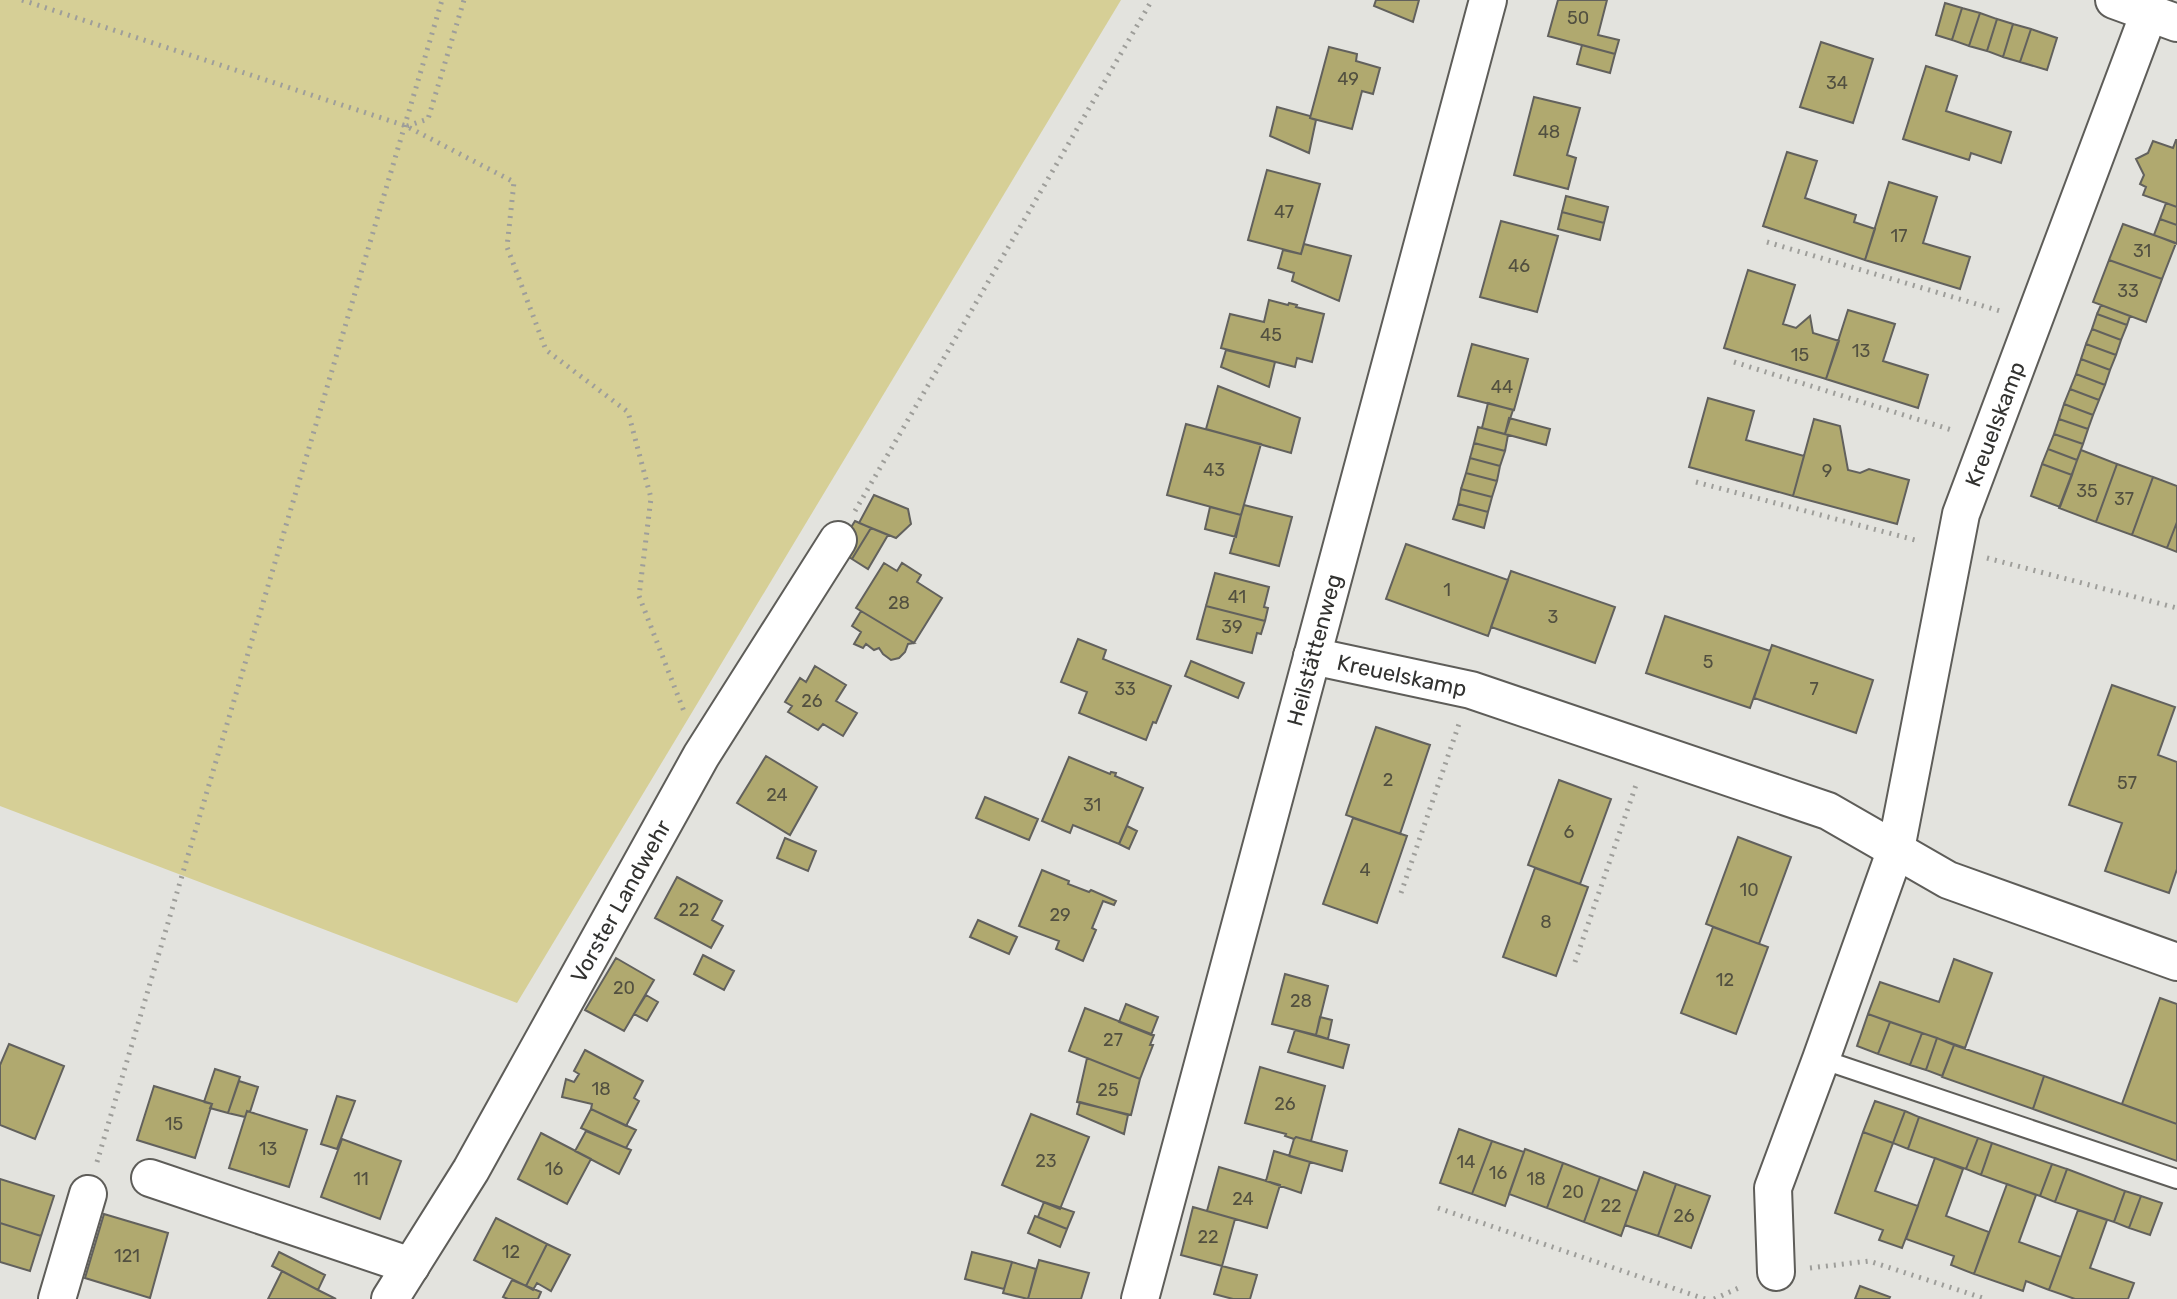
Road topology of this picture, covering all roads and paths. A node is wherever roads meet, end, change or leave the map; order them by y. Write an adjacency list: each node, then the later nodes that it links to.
1 (22, 0): 8 (path)
2 (442, 0): 8 (path)
3 (464, 0): 8 (path)
4 (1152, 0): 14 (path)
5 (1488, 0): 17 (street, Heilstättenweg)
6 (2114, 0): 7 (street)
7 (2163, 18): 10 (street, Kreuelskamp)
8 (406, 126): 20 (path); 28 (path)
9 (1767, 242): 10 (path)
10 (2033, 321): 12 (street, Kreuelskamp)
11 (1734, 362): 12 (path)
12 (1988, 441): 15 (street, Kreuelskamp)
13 (1696, 482): 15 (path)
14 (838, 540): 20 (street, Vorster Landwehr)
15 (1954, 550): 16 (path); 21 (street, Kreuelskamp)
16 (2177, 608)
17 (1312, 656): 18 (street, Kreuelskamp); 34 (street, Heilstättenweg)
18 (1471, 690): 19 (street, Kreuelskamp); 22 (path)
19 (1648, 750): 21 (street, Kreuelskamp); 23 (path)
20 (701, 756): 30 (street, Vorster Landwehr)
21 (1896, 849): 24 (street, Kreuelskamp); 25 (street, Kreuelskamp)
22 (1401, 893)
23 (1575, 962)
24 (2177, 962)
25 (1821, 1059): 27 (lane); 31 (street, Kreuelskamp)
26 (150, 1178): 30 (street)
27 (2177, 1179)
28 (88, 1194): 32 (street)
29 (1438, 1208): 35 (path)
30 (411, 1266): 33 (street, Vorster Landwehr)
31 (1776, 1272): 36 (path); 37 (path)
32 (57, 1299)
33 (390, 1299)
34 (1140, 1299)
35 (1705, 1299)
36 (1714, 1299)
37 (1986, 1299)

